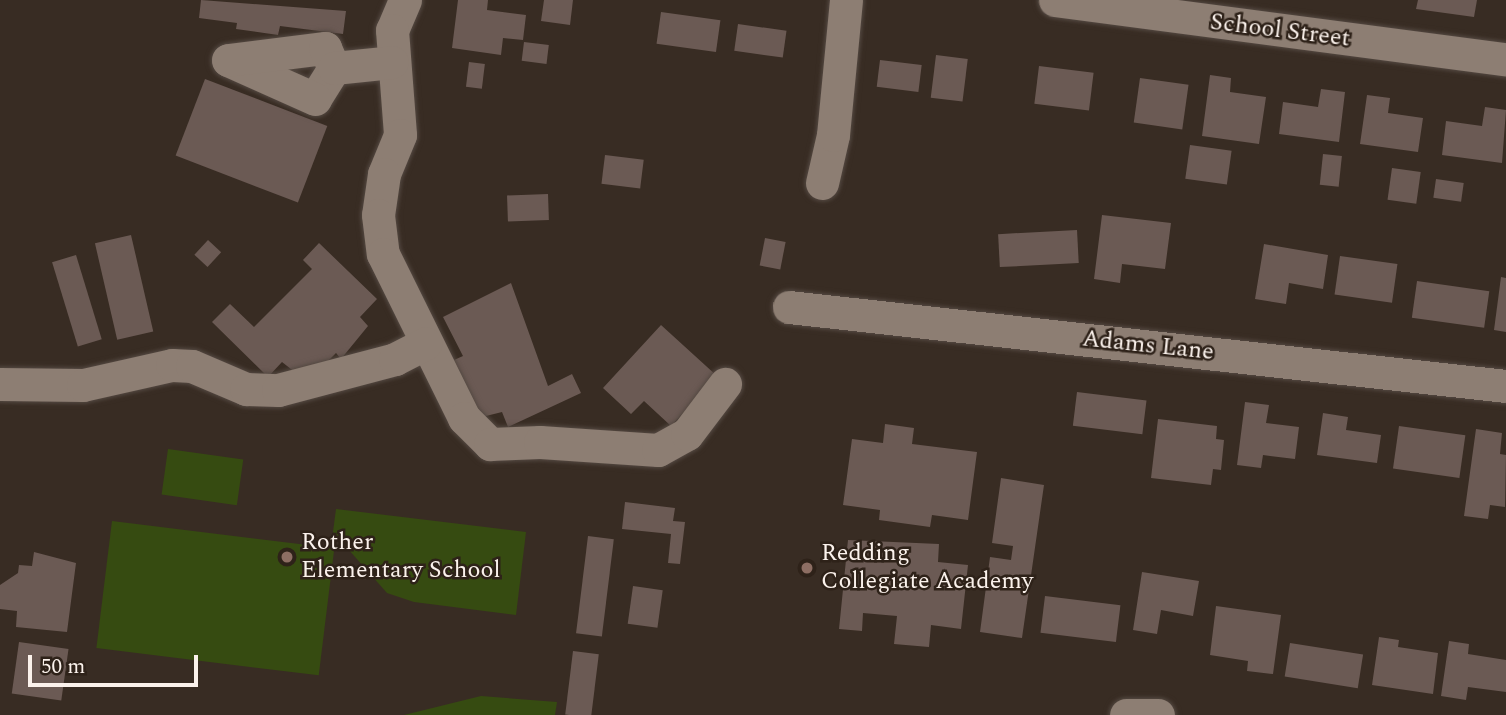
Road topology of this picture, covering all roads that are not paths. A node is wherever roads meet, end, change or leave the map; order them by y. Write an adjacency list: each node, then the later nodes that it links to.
1 (846, 0): 7 (street)
2 (1055, 0): 3 (street, School Street)
3 (1094, 3): 5 (street, School Street)
4 (392, 23): 6 (street); 9 (street)
5 (1506, 60)
6 (334, 68)
7 (822, 183)
8 (789, 307): 12 (street, Adams Lane)
9 (425, 344): 10 (street); 11 (street)
10 (0, 384)
11 (725, 384)
12 (1506, 386)

